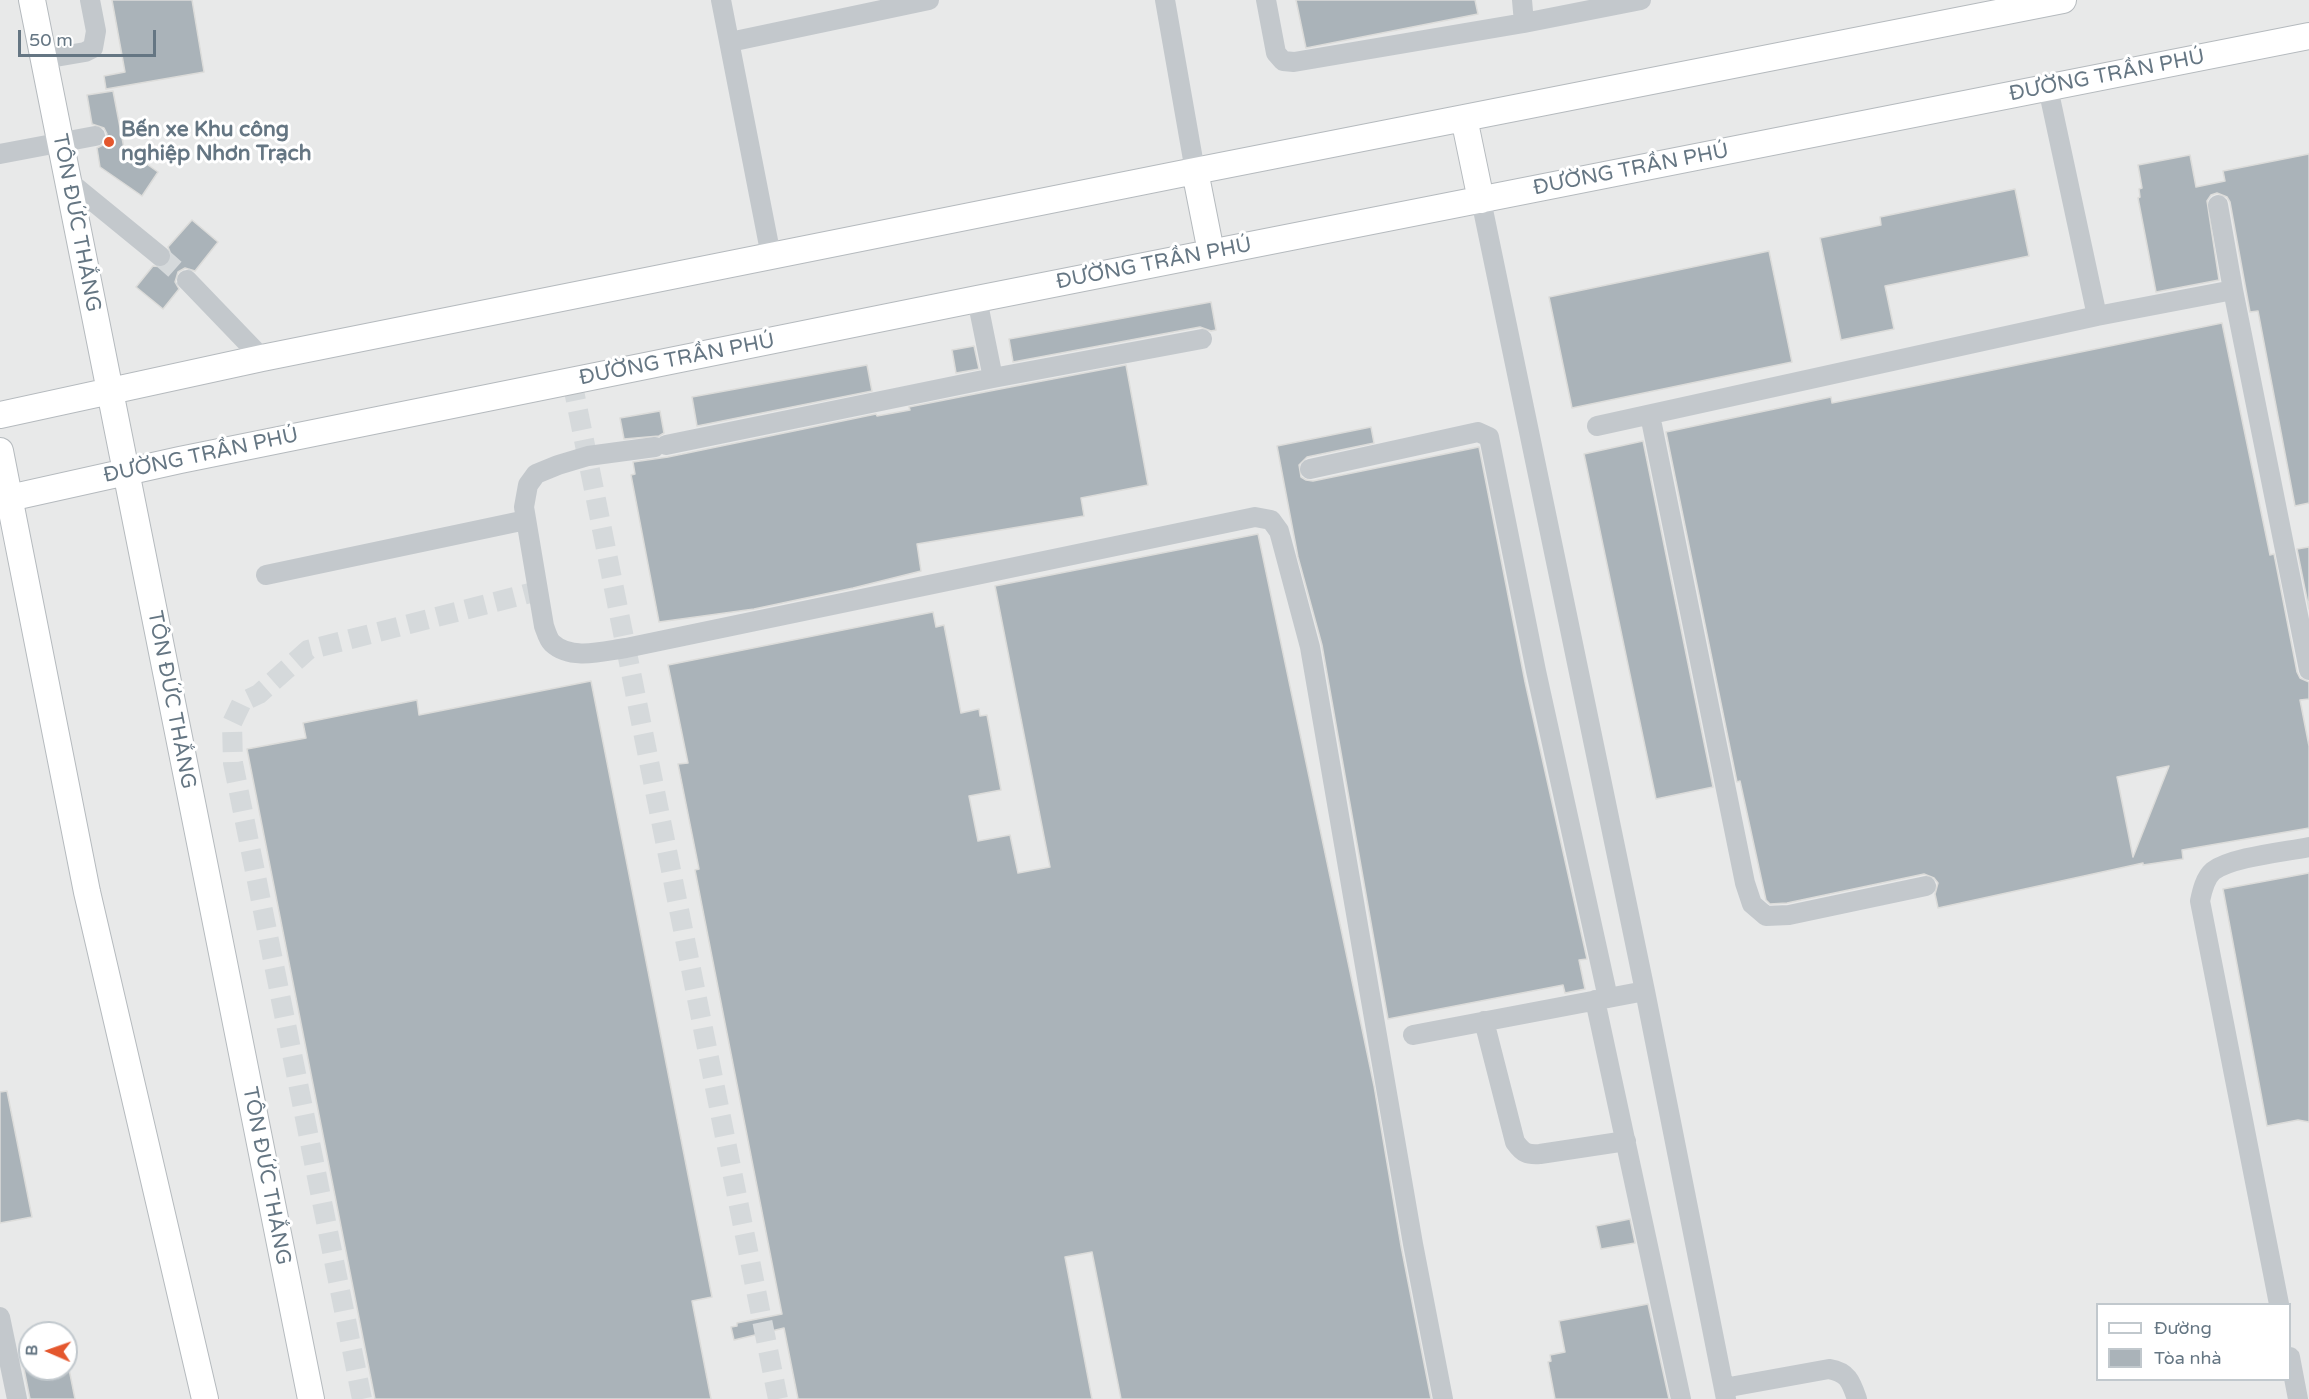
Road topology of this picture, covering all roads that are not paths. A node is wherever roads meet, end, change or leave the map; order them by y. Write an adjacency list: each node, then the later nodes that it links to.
1 (32, 0): 13 (main road, TÔN ĐỨC THẮNG)
2 (90, 0): 13 (street)
3 (722, 0): 12 (street)
4 (929, 0): 12 (street)
5 (1165, 0): 19 (street)
6 (1266, 0): 10 (street)
7 (1522, 0): 10 (street)
8 (1641, 0): 10 (street)
9 (2063, 0): 15 (main road)
10 (1524, 23)
11 (2309, 36): 14 (main road, ĐƯỜNG TRẦN PHÚ)
12 (730, 42): 25 (street)
13 (44, 59): 17 (main road, TÔN ĐỨC THẮNG)
14 (2048, 88): 21 (main road, ĐƯỜNG TRẦN PHÚ); 29 (street)
15 (1464, 118): 19 (main road); 21 (main road)
16 (94, 136): 17 (street)
17 (60, 142): 18 (street); 20 (main road, TÔN ĐỨC THẮNG)
18 (0, 154)
19 (1195, 171): 23 (main road); 25 (main road)
20 (67, 180): 24 (street); 33 (main road, TÔN ĐỨC THẮNG)
21 (1481, 200): 23 (main road, ĐƯỜNG TRẦN PHÚ); 46 (street)
22 (2218, 206): 27 (street)
23 (1211, 252): 28 (main road, ĐƯỜNG TRẦN PHÚ)
24 (160, 256)
25 (771, 256): 31 (main road)
26 (187, 280): 31 (street)
27 (2233, 290): 29 (street); 43 (street)
28 (977, 299): 32 (street); 39 (main road, ĐƯỜNG TRẦN PHÚ)
29 (2097, 316): 35 (street)
30 (1202, 339): 32 (street)
31 (262, 358): 33 (main road)
32 (993, 378): 41 (street)
33 (110, 390): 34 (main road); 39 (main road, TÔN ĐỨC THẮNG)
34 (0, 415)
35 (1650, 415): 36 (street); 45 (street)
36 (1597, 426)
37 (0, 451): 40 (main road)
38 (1310, 469): 47 (street)
39 (126, 471): 40 (main road, ĐƯỜNG TRẦN PHÚ); 57 (main road, TÔN ĐỨC THẮNG)
40 (5, 499): 56 (main road)
41 (526, 520): 42 (street); 58 (street)
42 (266, 575)
43 (2309, 670)
44 (2309, 847): 51 (street)
45 (1926, 886)
46 (1645, 991): 47 (street); 54 (street)
47 (1602, 999): 48 (street); 50 (street)
48 (1484, 1021): 49 (street); 50 (street)
49 (1413, 1035)
50 (1626, 1141): 59 (street)
51 (2279, 1303)
52 (0, 1317): 55 (street)
53 (2291, 1367): 61 (street)
54 (1725, 1394): 60 (street)
55 (17, 1399)
56 (205, 1399)
57 (311, 1399)
58 (1443, 1399)
59 (1681, 1399)
60 (1857, 1399)
61 (2298, 1399)

